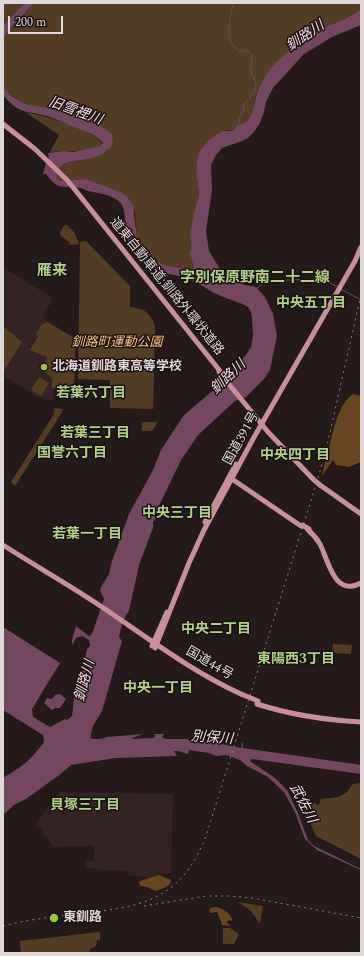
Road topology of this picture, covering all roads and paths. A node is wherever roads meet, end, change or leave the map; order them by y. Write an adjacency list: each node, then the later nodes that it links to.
1 (3, 124): 2 (highway, 道東自動車道;釧路外環状道路); 2 (highway, 道東自動車道;釧路外環状道路)
2 (42, 156): 5 (highway, 道東自動車道;釧路外環状道路, bridge)
3 (361, 246): 4 (highway, 国道391号)
4 (231, 478): 11 (highway, bridge); 13 (highway, 国道391号)
5 (320, 484): 6 (highway, 道東自動車道;釧路外環状道路); 7 (highway, 道東自動車道;釧路外環状道路)
6 (326, 490): 7 (highway, 道東自動車道;釧路外環状道路); 8 (highway)
7 (361, 512)
8 (361, 518)
9 (3, 545): 12 (highway, 国道44号)
10 (3, 549): 12 (highway, 国道44号)
11 (361, 582)
12 (100, 608): 13 (highway, 国道44号)
13 (154, 646): 14 (highway, 国道44号, bridge)
14 (361, 720)

